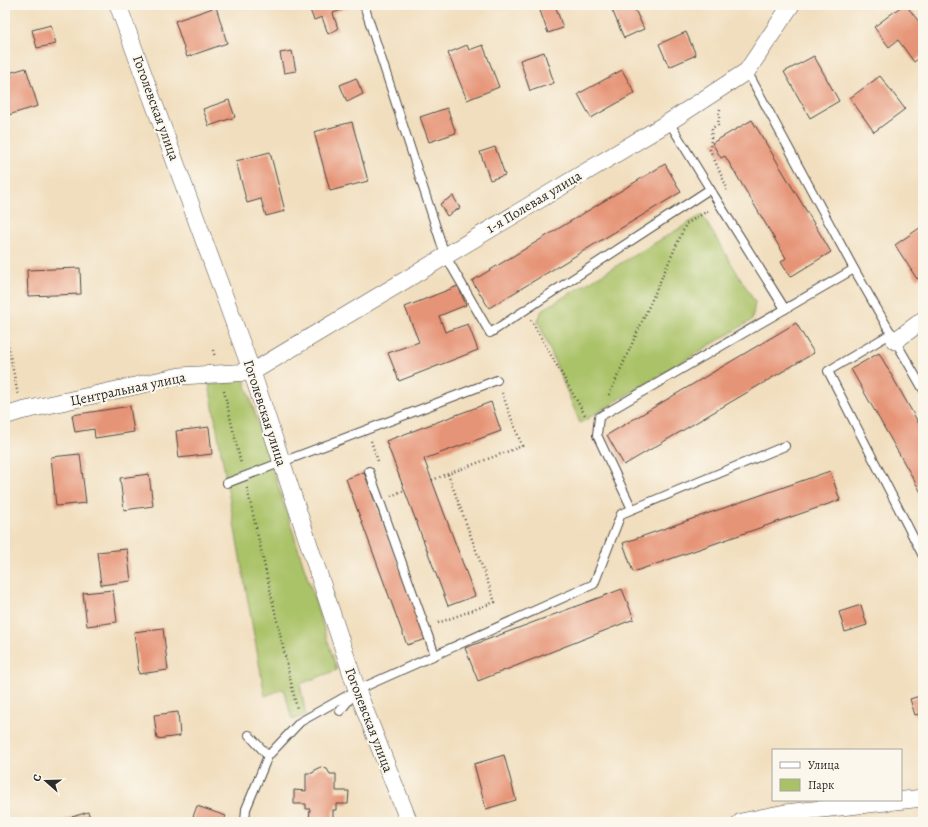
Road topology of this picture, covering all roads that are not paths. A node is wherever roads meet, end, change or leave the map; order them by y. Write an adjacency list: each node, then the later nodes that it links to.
1 (118, 5): 12 (street, Гоголевская улица)
2 (364, 5): 7 (lane)
3 (790, 5): 4 (street, 1-я Полевая улица)
4 (747, 72): 5 (street, 1-я Полевая улица); 8 (lane)
5 (669, 122): 6 (lane); 7 (street, 1-я Полевая улица)
6 (710, 189): 7 (lane); 9 (lane)
7 (445, 255): 12 (street, 1-я Полевая улица)
8 (854, 269): 9 (lane); 11 (lane)
9 (785, 309): 20 (lane)
10 (923, 320): 11 (street)
11 (894, 337): 14 (lane); 21 (lane)
12 (252, 372): 15 (street, Центральная улица); 17 (street, Гоголевская улица)
13 (497, 380): 17 (lane)
14 (923, 390)
15 (5, 416)
16 (784, 446): 20 (lane)
17 (281, 461): 19 (lane); 23 (street, Гоголевская улица)
18 (369, 471): 22 (lane)
19 (226, 483)
20 (632, 509): 22 (lane)
21 (923, 556)
22 (435, 655): 23 (lane)
23 (357, 690): 24 (lane); 26 (lane); 31 (street, Гоголевская улица)
24 (340, 711)
25 (249, 735): 26 (lane)
26 (268, 756): 30 (lane)
27 (923, 798): 28 (street)
28 (902, 800)
29 (895, 801): 32 (street)
30 (245, 822)
31 (409, 822)
32 (741, 822)

